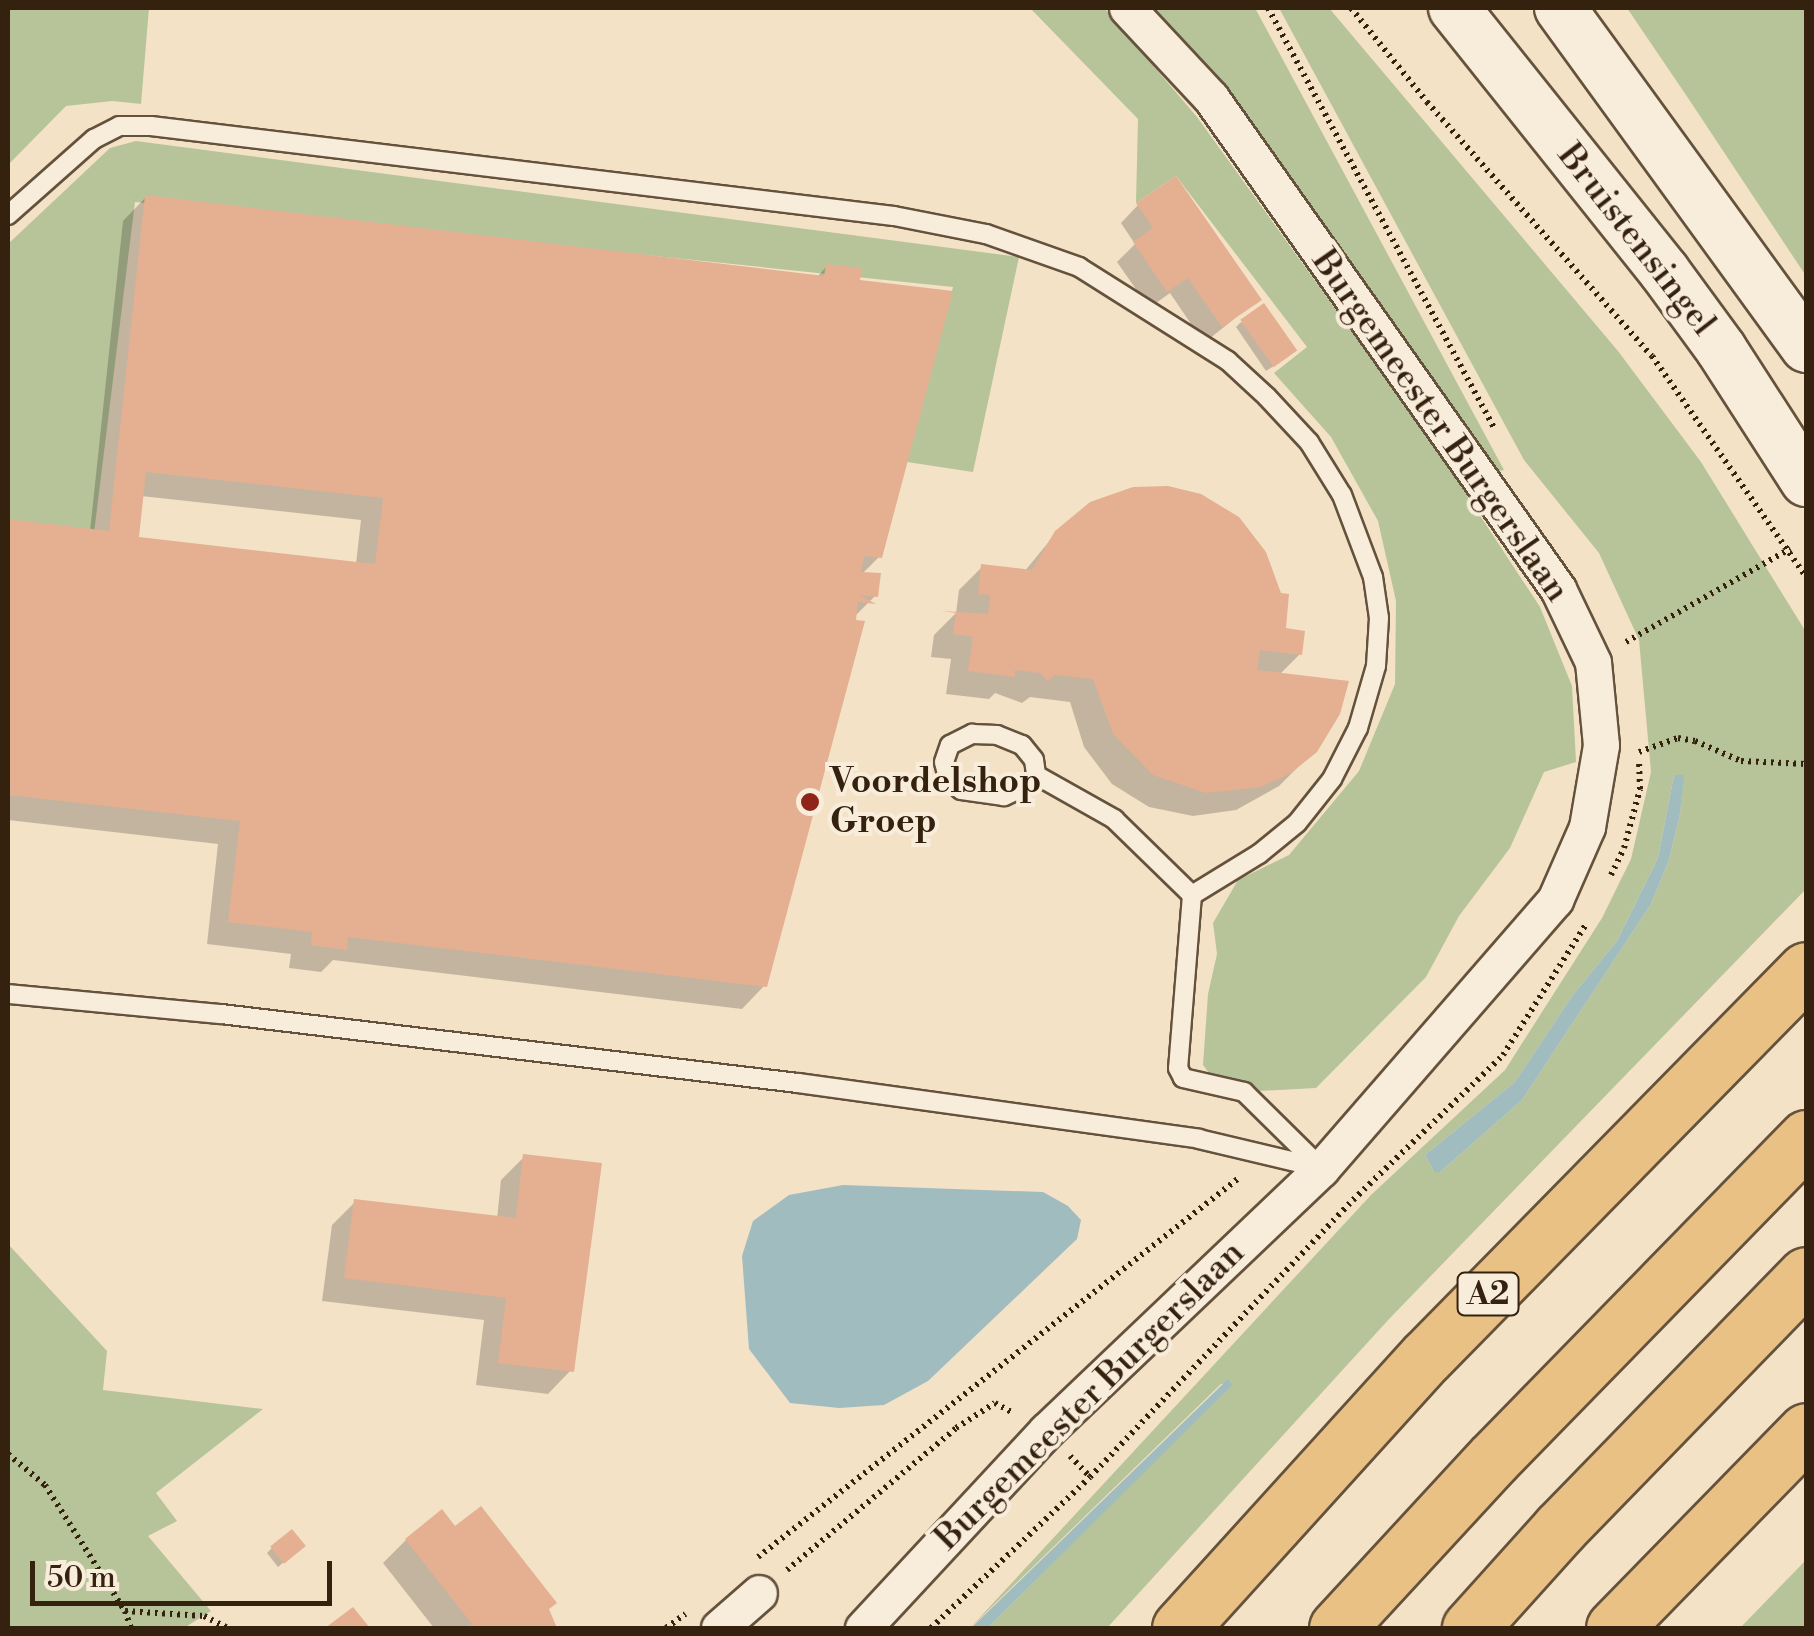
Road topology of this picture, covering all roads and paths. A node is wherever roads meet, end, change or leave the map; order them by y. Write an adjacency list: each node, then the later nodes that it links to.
1 (1127, 8): 26 (street, Burgemeester Burgerslaan)
2 (1268, 8): 8 (path)
3 (1350, 8): 10 (path)
4 (1454, 8): 9 (main road, Bruistensingel)
5 (1560, 8): 7 (main road, Bruistensingel)
6 (8, 215): 20 (lane)
7 (1806, 347)
8 (1496, 431)
9 (1806, 481)
10 (1790, 549): 11 (path); 13 (path)
11 (1806, 577)
12 (1622, 630): 13 (path)
13 (1626, 642): 14 (path)
14 (1629, 661)
15 (1639, 734): 16 (path)
16 (1639, 752): 17 (path); 19 (path)
17 (1806, 764)
18 (1036, 774): 18 (lane); 20 (lane)
19 (1608, 880)
20 (1192, 895): 26 (lane)
21 (1593, 913): 31 (path, Burgemeester Burgerslaan)
22 (1806, 970): 42 (highway, A2)
23 (8, 994): 25 (lane)
24 (1806, 1138): 43 (highway)
25 (1269, 1156): 26 (lane); 32 (path)
26 (1322, 1168): 28 (street, Burgemeester Burgerslaan)
27 (1806, 1275): 44 (highway)
28 (1046, 1431): 31 (path); 32 (path); 40 (street, Burgemeester Burgerslaan)
29 (1806, 1431): 45 (highway)
30 (8, 1454): 33 (path)
31 (1090, 1477): 41 (path, Burgemeester Burgerslaan)
32 (750, 1582): 35 (street)
33 (125, 1611): 34 (path); 36 (path)
34 (178, 1616): 37 (path); 38 (path)
35 (708, 1617): 39 (path)
36 (130, 1628)
37 (172, 1628)
38 (228, 1628)
39 (666, 1628)
40 (863, 1628)
41 (930, 1628)
42 (1180, 1628)
43 (1337, 1628)
44 (1470, 1628)
45 (1614, 1628)

